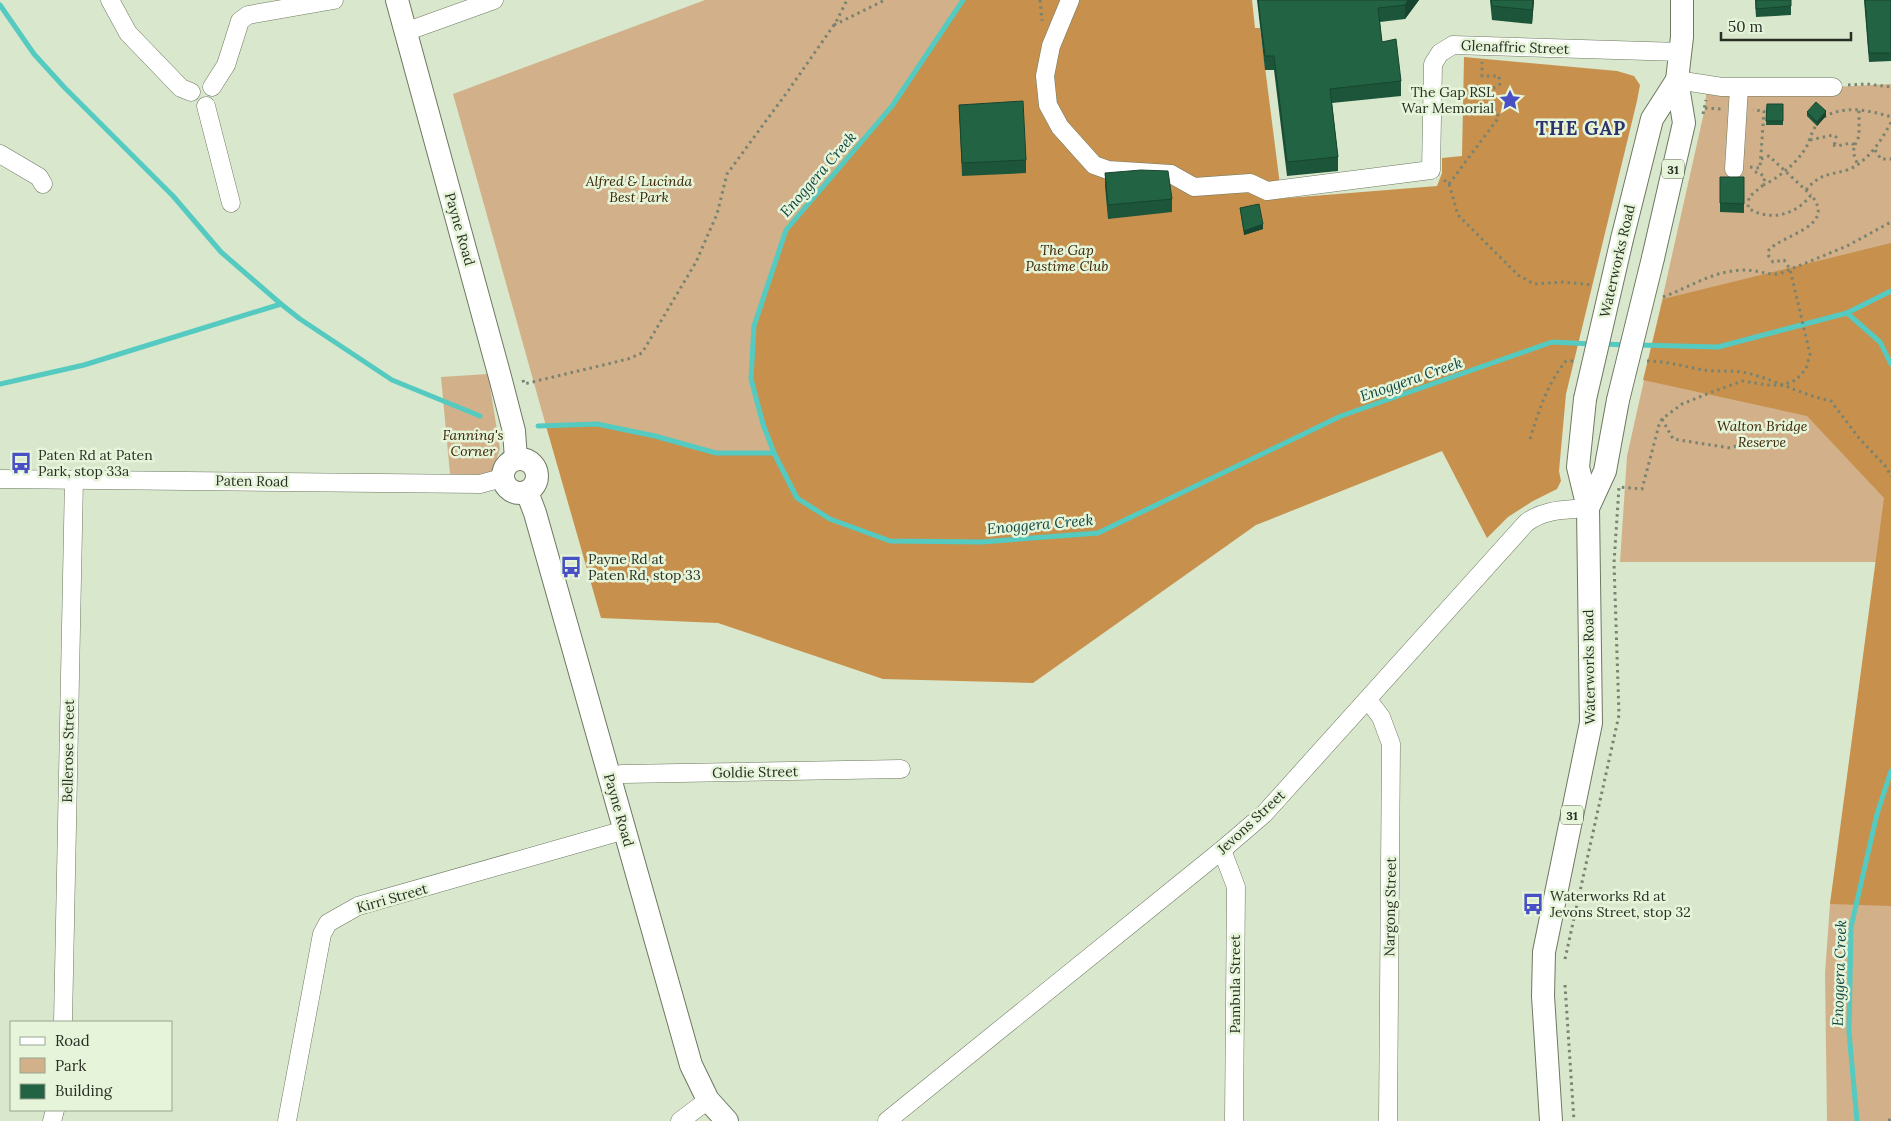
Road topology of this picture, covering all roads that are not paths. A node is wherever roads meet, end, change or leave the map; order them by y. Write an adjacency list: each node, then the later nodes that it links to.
1 (110, 0): 13 (street)
2 (334, 0): 10 (street)
3 (396, 0): 7 (main road, Payne Road)
4 (494, 0): 7 (street)
5 (1070, 0): 8 (street, Glenaffric Street)
6 (1682, 0): 8 (main road, Waterworks Road / 31)
7 (405, 32): 19 (main road, Payne Road)
8 (1681, 52): 9 (main road, Waterworks Road / 31)
9 (1678, 80): 12 (street); 24 (main road, Waterworks Road / 31, bridge); 24 (main road, Waterworks Road / 31, bridge)
10 (212, 87): 13 (street); 14 (street)
11 (1833, 87): 12 (street)
12 (1739, 88): 16 (street)
13 (191, 92): 14 (street)
14 (206, 106): 18 (street)
15 (0, 154): 17 (street)
16 (1740, 170)
17 (43, 184)
18 (231, 203)
19 (516, 459): 20 (main road); 23 (main road)
20 (502, 478): 22 (street, Paten Road); 23 (main road)
21 (0, 479): 22 (street, Paten Road)
22 (74, 479): 30 (street, Bellerose Street)
23 (526, 492): 27 (main road, Payne Road)
24 (1588, 508): 25 (street, Jevons Street); 38 (main road, Waterworks Road / 31)
25 (1368, 700): 29 (street, Jevons Street); 37 (street, Nargong Street)
26 (901, 769): 27 (street, Goldie Street)
27 (610, 776): 28 (main road, Payne Road)
28 (625, 830): 31 (main road, Payne Road); 32 (street, Kirri Street)
29 (1222, 850): 35 (street, Jevons Street); 36 (street, Pambula Street)
30 (63, 1021)
31 (708, 1100): 33 (street); 34 (main road, Payne Road)
32 (287, 1121)
33 (680, 1121)
34 (727, 1121)
35 (887, 1121)
36 (1234, 1121)
37 (1388, 1121)
38 (1551, 1121)

